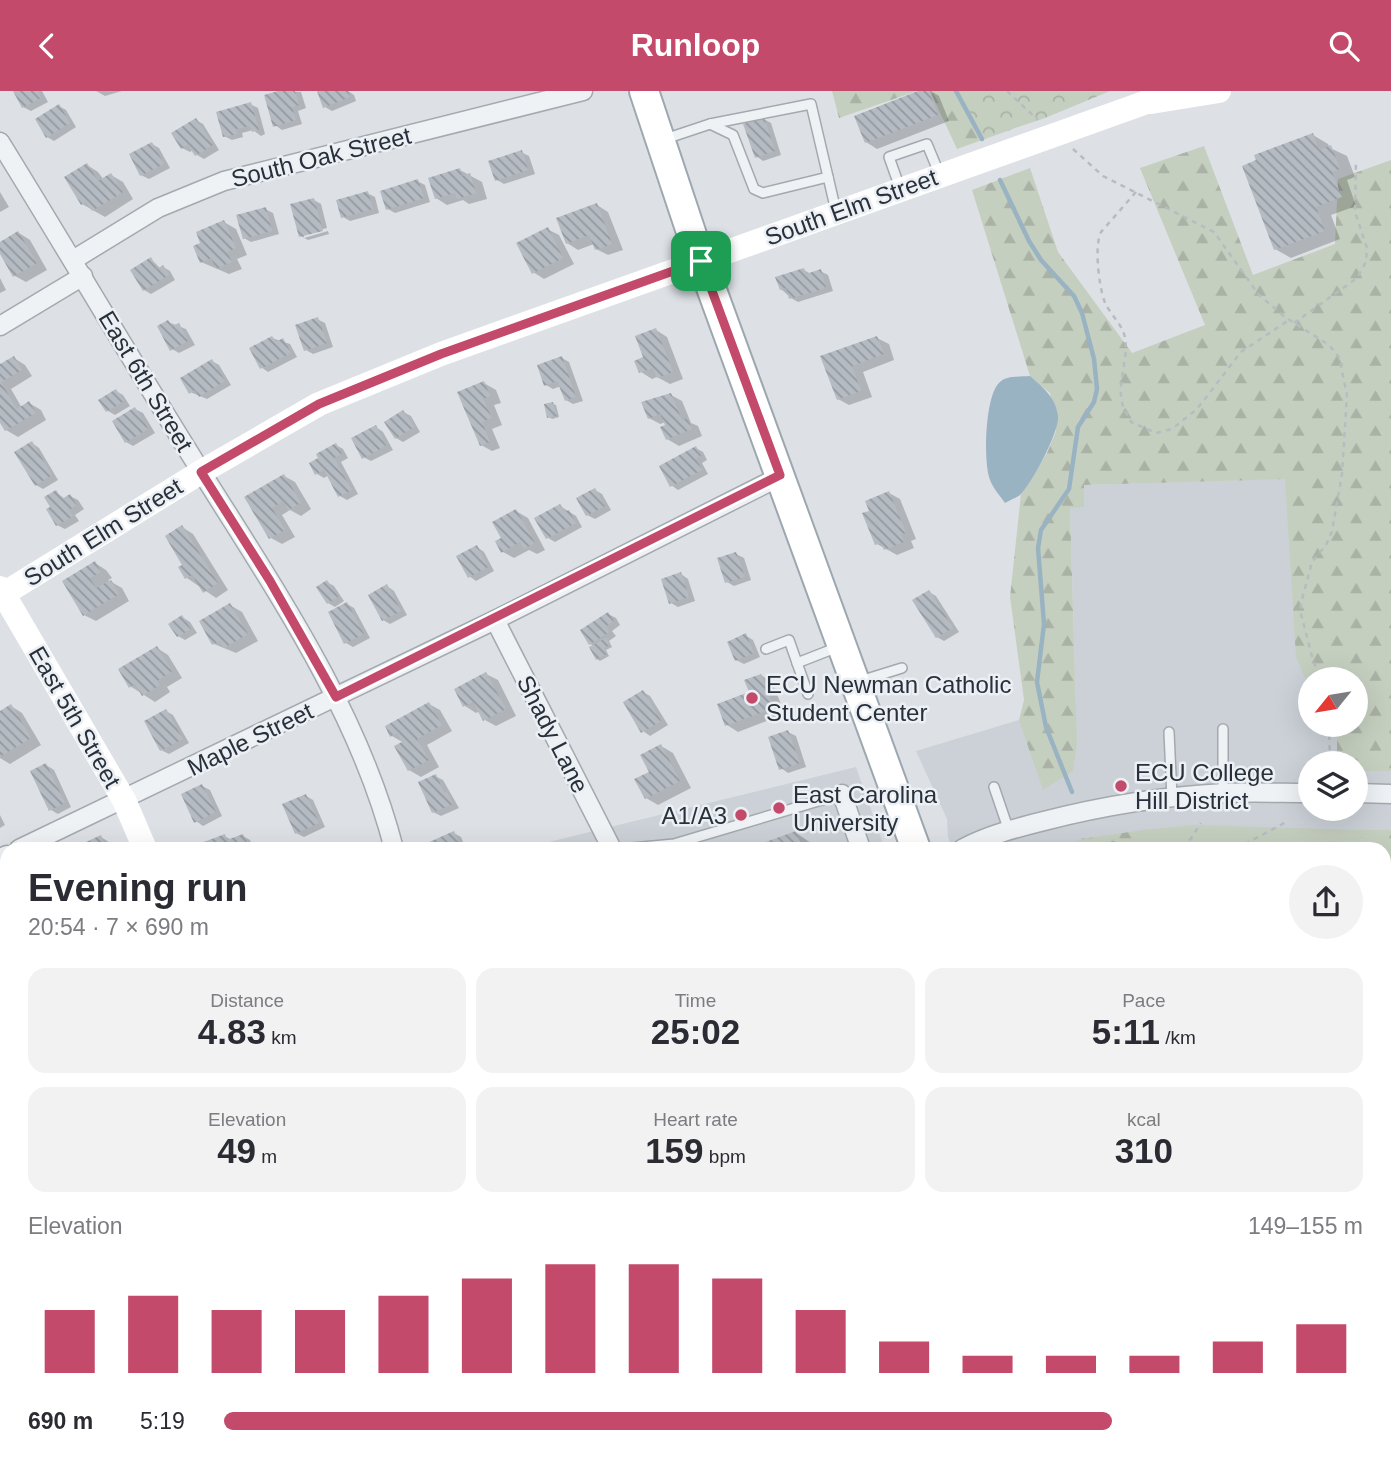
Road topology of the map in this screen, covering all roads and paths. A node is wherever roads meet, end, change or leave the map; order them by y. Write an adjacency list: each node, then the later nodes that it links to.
1 (583, 91): 19 (street, South Oak Street)
2 (644, 91): 9 (main road)
3 (1007, 91): 7 (path)
4 (1168, 91): 6 (street, South Elm Street)
5 (1219, 91): 6 (street, South Elm Street)
6 (1143, 103): 13 (street, South Elm Street)
7 (1042, 123)
8 (710, 124): 9 (lane); 14 (lane); 14 (lane)
9 (661, 141): 18 (main road)
10 (0, 142): 19 (street, East 6th Street)
11 (1072, 148): 16 (path)
12 (1356, 162): 21 (path)
13 (940, 175): 15 (street, South Elm Street); 15 (lane)
14 (828, 177): 17 (lane)
15 (901, 190): 17 (street, South Elm Street)
16 (1136, 192): 20 (path); 20 (path)
17 (837, 212): 18 (street, South Elm Street)
18 (701, 261): 23 (street, South Elm Street); 24 (main road)
19 (78, 268): 22 (street, South Oak Street); 23 (street, East 6th Street)
20 (1289, 320): 21 (path)
21 (1294, 323): 30 (path)
22 (0, 326)
23 (201, 472): 25 (street, South Elm Street); 34 (street, East 6th Street)
24 (780, 475): 26 (street, Maple Street); 27 (main road)
25 (1, 592): 44 (street, East 5th Street)
26 (495, 620): 34 (street, Maple Street); 52 (street, Shady Lane)
27 (841, 646): 29 (lane); 32 (main road)
28 (766, 649): 29 (lane)
29 (797, 663): 33 (lane)
30 (1316, 667)
31 (902, 668): 32 (lane)
32 (855, 683): 55 (main road)
33 (808, 694)
34 (336, 697): 44 (street, Maple Street); 51 (street, East 6th Street)
35 (1223, 730): 38 (lane)
36 (1169, 732): 43 (lane)
37 (994, 787): 47 (lane)
38 (1223, 793): 39 (street); 43 (street)
39 (1298, 793)
40 (1368, 793): 42 (street)
41 (842, 794): 53 (lane); 54 (street)
42 (1391, 794)
43 (1172, 798): 47 (street)
44 (124, 800): 49 (street, Maple Street); 50 (street, East 5th Street)
45 (1287, 821): 59 (path)
46 (1201, 823): 58 (path)
47 (1009, 831): 56 (street)
48 (1083, 838): 57 (path)
49 (34, 842)
50 (142, 842)
51 (392, 842)
52 (608, 842)
53 (681, 842)
54 (859, 842)
55 (913, 842)
56 (980, 842)
57 (1083, 842)
58 (1189, 842)
59 (1249, 842)

